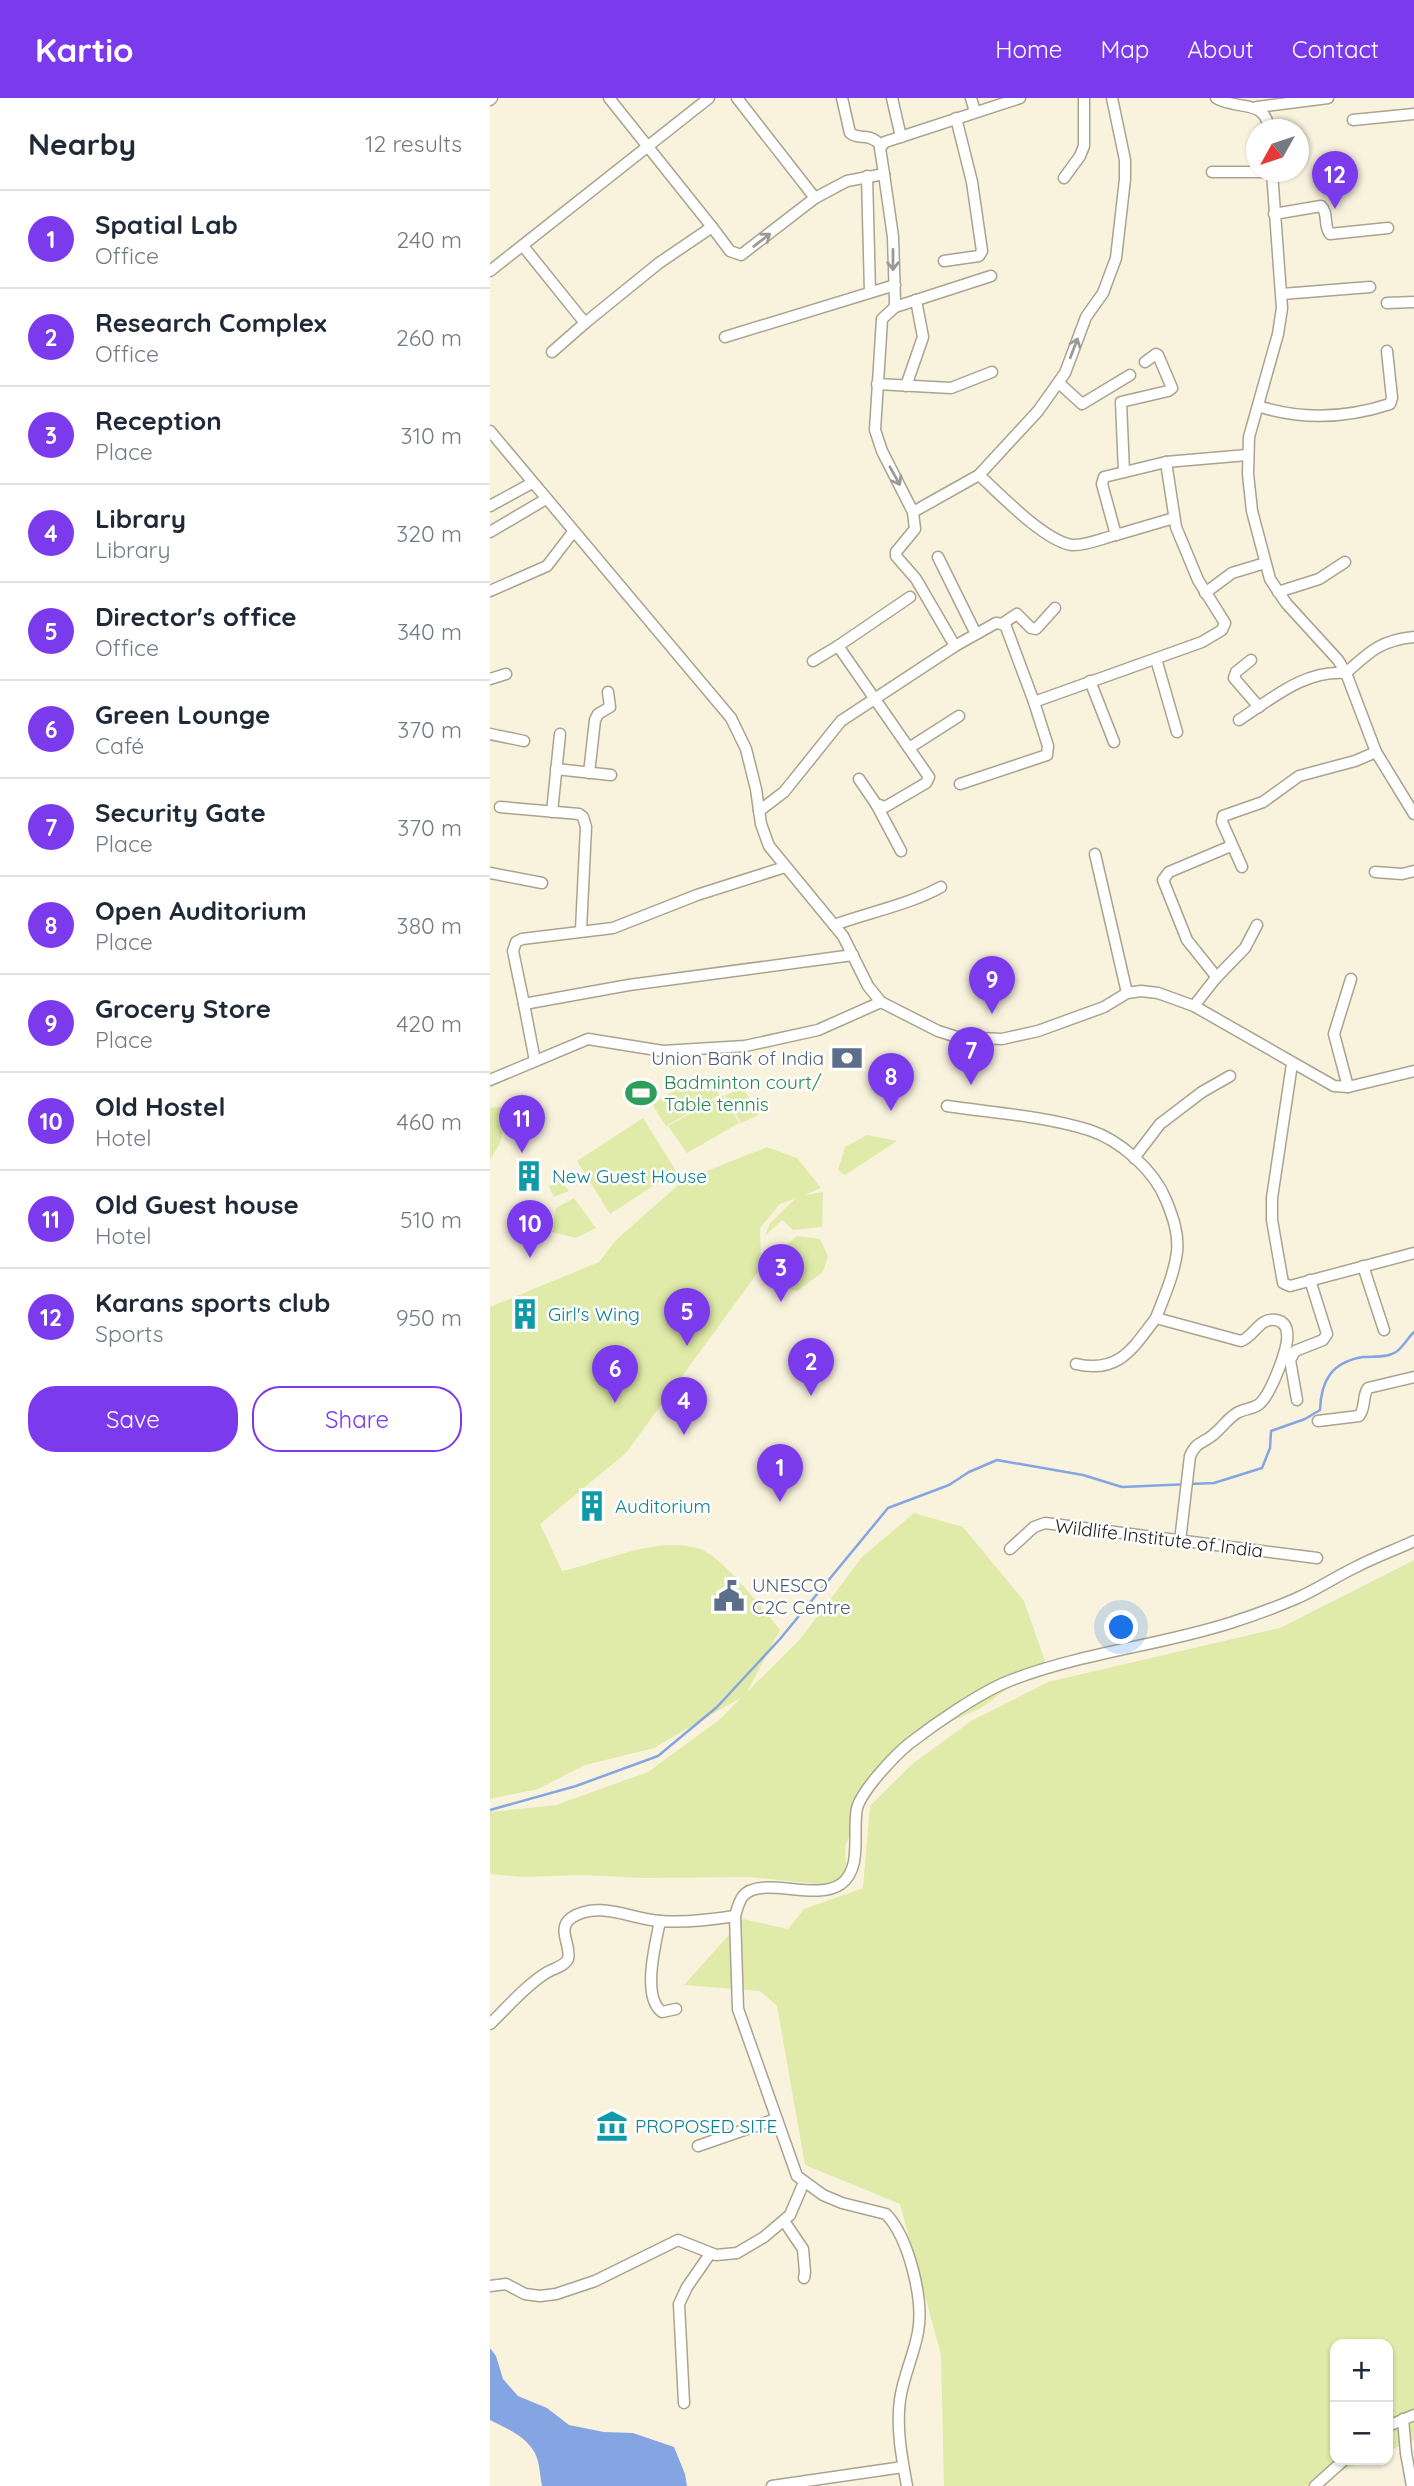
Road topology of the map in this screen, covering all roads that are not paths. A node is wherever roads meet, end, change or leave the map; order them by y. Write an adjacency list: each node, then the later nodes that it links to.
1 (609, 98): 20 (street)
2 (709, 98): 20 (street)
3 (737, 98): 27 (street)
4 (842, 98): 19 (street)
5 (892, 98): 18 (street)
6 (971, 98): 14 (street)
7 (1020, 98): 14 (street)
8 (1084, 98): 25 (street)
9 (1112, 98): 50 (street, one-way to 9)
10 (1216, 98): 13 (street)
11 (1328, 98): 12 (street)
12 (1310, 99): 13 (street)
13 (1263, 104)
14 (975, 112): 16 (street)
15 (1414, 114): 17 (street)
16 (956, 118): 18 (street); 32 (street)
17 (1353, 120)
18 (901, 137): 19 (street)
19 (881, 145): 23 (street)
20 (648, 146): 29 (street); 31 (street)
21 (1212, 172): 22 (street)
22 (1246, 172)
23 (884, 174): 24 (street); 35 (street, one-way to 35)
24 (867, 176): 27 (street); 37 (street)
25 (1064, 178)
26 (1272, 182): 28 (street)
27 (816, 198): 29 (street, one-way to 27)
28 (1274, 214): 30 (street); 38 (street)
29 (712, 227): 43 (street)
30 (1388, 228)
31 (523, 246): 33 (street); 43 (street)
32 (944, 261)
33 (490, 271)
34 (991, 276): 39 (street)
35 (895, 285): 37 (street); 42 (street)
36 (1370, 287): 38 (street)
37 (870, 292): 44 (street)
38 (1282, 294): 53 (street)
39 (916, 300): 42 (street); 52 (street)
40 (1414, 302): 41 (street)
41 (1387, 303)
42 (895, 307): 51 (street)
43 (585, 323): 46 (street)
44 (725, 337)
45 (1387, 351): 53 (street)
46 (552, 352)
47 (1145, 362): 57 (street)
48 (992, 372): 52 (street)
49 (1130, 375): 50 (street)
50 (1059, 383): 58 (street)
51 (877, 384): 52 (street); 62 (street, one-way to 62)
52 (906, 386)
53 (1258, 406): 55 (street)
54 (490, 431): 59 (street)
55 (1247, 455): 56 (street); 69 (street)
56 (1166, 462): 57 (street); 63 (street)
57 (1124, 472): 66 (street)
58 (979, 475): 62 (street); 66 (street)
59 (532, 482): 60 (street); 61 (street)
60 (546, 499): 64 (street); 65 (street)
61 (490, 506)
62 (914, 512): 79 (street)
63 (1174, 518): 66 (street); 72 (street)
64 (490, 532)
65 (573, 532): 70 (street); 107 (street)
66 (1116, 535)
67 (938, 557): 76 (street)
68 (1345, 562): 71 (street)
69 (1265, 563): 71 (street); 72 (street)
70 (490, 591)
71 (1278, 592): 83 (street)
72 (1205, 593): 80 (street)
73 (909, 597): 78 (street)
74 (1055, 608): 75 (street)
75 (1002, 624): 76 (street); 89 (street)
76 (976, 634): 79 (street)
77 (1414, 637): 83 (street)
78 (838, 646): 82 (street); 88 (street)
79 (955, 646): 88 (street)
80 (1156, 659): 86 (street); 93 (street)
81 (1251, 660): 90 (street)
82 (813, 661)
83 (1346, 673): 90 (street); 99 (street)
84 (506, 674): 85 (street)
85 (490, 679)
86 (1090, 681): 89 (street); 97 (street)
87 (608, 692): 101 (street)
88 (876, 699): 98 (street); 107 (street)
89 (1034, 702): 104 (street)
90 (1259, 707): 92 (street)
91 (959, 716): 98 (street)
92 (1239, 720)
93 (1177, 732)
94 (490, 734): 96 (street)
95 (560, 734): 100 (street)
96 (524, 741)
97 (1114, 742)
98 (909, 748): 105 (street)
99 (1376, 752): 109 (street); 110 (street)
100 (556, 769): 101 (street); 108 (street)
101 (589, 773): 102 (street)
102 (611, 775)
103 (859, 779): 105 (street)
104 (960, 784)
105 (876, 804): 111 (street)
106 (499, 807): 108 (street)
107 (760, 811): 113 (street)
108 (552, 812): 122 (street)
109 (1414, 814)
110 (1231, 846): 114 (street); 124 (street)
111 (901, 852)
112 (1095, 854): 126 (street)
113 (785, 867): 120 (street); 122 (street)
114 (1242, 867)
115 (1414, 871): 116 (street)
116 (1375, 872)
117 (490, 873): 118 (street)
118 (542, 883)
119 (941, 887): 120 (street)
120 (834, 925): 123 (street)
121 (1257, 925): 124 (street)
122 (581, 930): 128 (street)
123 (853, 955): 127 (street); 128 (street)
124 (1215, 979): 129 (street)
125 (1351, 979): 135 (street)
126 (1127, 993): 127 (street); 129 (street)
127 (881, 1002): 130 (street)
128 (524, 1004): 130 (street)
129 (1194, 1006): 131 (street)
130 (535, 1062): 134 (street)
131 (1292, 1063): 135 (street); 140 (street)
132 (1414, 1070): 135 (street)
133 (1230, 1076): 137 (street)
134 (490, 1080)
135 (1348, 1087)
136 (947, 1106): 137 (street)
137 (1134, 1158): 141 (street)
138 (1414, 1253): 139 (street)
139 (1363, 1266): 140 (street); 142 (street)
140 (1310, 1280): 145 (street)
141 (1156, 1318): 143 (street); 147 (street)
142 (1384, 1330)
143 (1076, 1364)
144 (1414, 1377): 146 (street)
145 (1297, 1400)
146 (1318, 1421)
147 (1180, 1541): 149 (street, Wildlife Institute of India); 150 (street, Wildlife Institute of India)
148 (1414, 1541): 151 (street)
149 (1010, 1549)
150 (1317, 1558)
151 (735, 1916): 152 (street); 155 (street)
152 (660, 1921): 153 (street); 154 (street)
153 (676, 2009)
154 (490, 2024)
155 (776, 2119): 156 (street); 157 (street)
156 (698, 2147)
157 (804, 2182): 158 (street); 167 (street)
158 (785, 2221): 159 (street); 160 (street)
159 (710, 2254): 161 (street); 162 (street)
160 (804, 2278)
161 (490, 2286)
162 (684, 2403)
163 (1414, 2416): 164 (street)
164 (1403, 2419): 165 (street); 171 (street)
165 (1393, 2424)
166 (1338, 2465): 170 (street)
167 (903, 2467): 168 (street); 169 (street)
168 (772, 2486)
169 (907, 2486)
170 (1315, 2486)
171 (1412, 2486)

